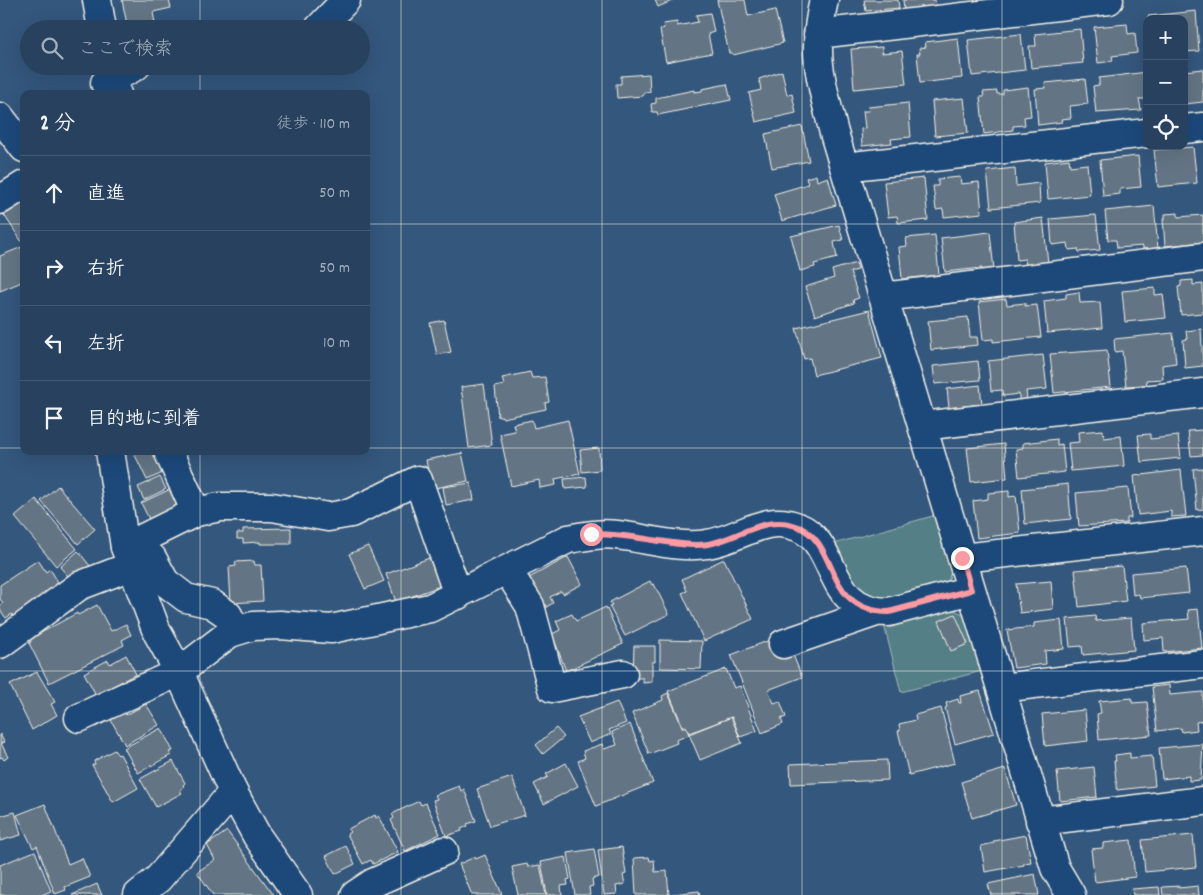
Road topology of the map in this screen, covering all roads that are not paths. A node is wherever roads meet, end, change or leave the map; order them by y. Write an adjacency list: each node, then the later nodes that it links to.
1 (97, 0): 5 (street)
2 (346, 0): 6 (street)
3 (824, 0): 7 (street)
4 (1108, 0): 7 (street)
5 (100, 20)
6 (327, 20)
7 (818, 34): 15 (street)
8 (122, 75): 9 (street)
9 (107, 84)
10 (0, 117): 14 (street)
11 (1203, 127): 12 (street)
12 (1188, 129)
13 (1143, 133): 15 (street)
14 (20, 143)
15 (844, 167): 19 (street)
16 (20, 188): 17 (street)
17 (0, 200)
18 (1203, 257): 19 (street)
19 (883, 297): 21 (street)
20 (1203, 393): 21 (street)
21 (922, 426): 27 (street)
22 (111, 455): 26 (street)
23 (170, 455): 24 (street)
24 (196, 512): 26 (street); 30 (street)
25 (1203, 531): 27 (street)
26 (127, 556): 32 (street); 33 (street); 36 (street)
27 (962, 558): 29 (street)
28 (508, 571): 30 (street); 31 (street); 37 (street)
29 (971, 590): 31 (street); 38 (street)
30 (458, 595): 32 (street)
31 (876, 612): 34 (street)
32 (236, 631): 36 (street)
33 (0, 644)
34 (783, 644)
35 (1203, 664): 38 (street)
36 (178, 672): 39 (street); 40 (street)
37 (623, 674)
38 (1000, 688): 42 (street)
39 (79, 718)
40 (233, 792): 44 (street); 45 (street)
41 (1203, 801): 42 (street)
42 (1040, 821): 47 (street)
43 (444, 851): 46 (street)
44 (138, 895)
45 (298, 895)
46 (355, 895)
47 (1071, 895)

